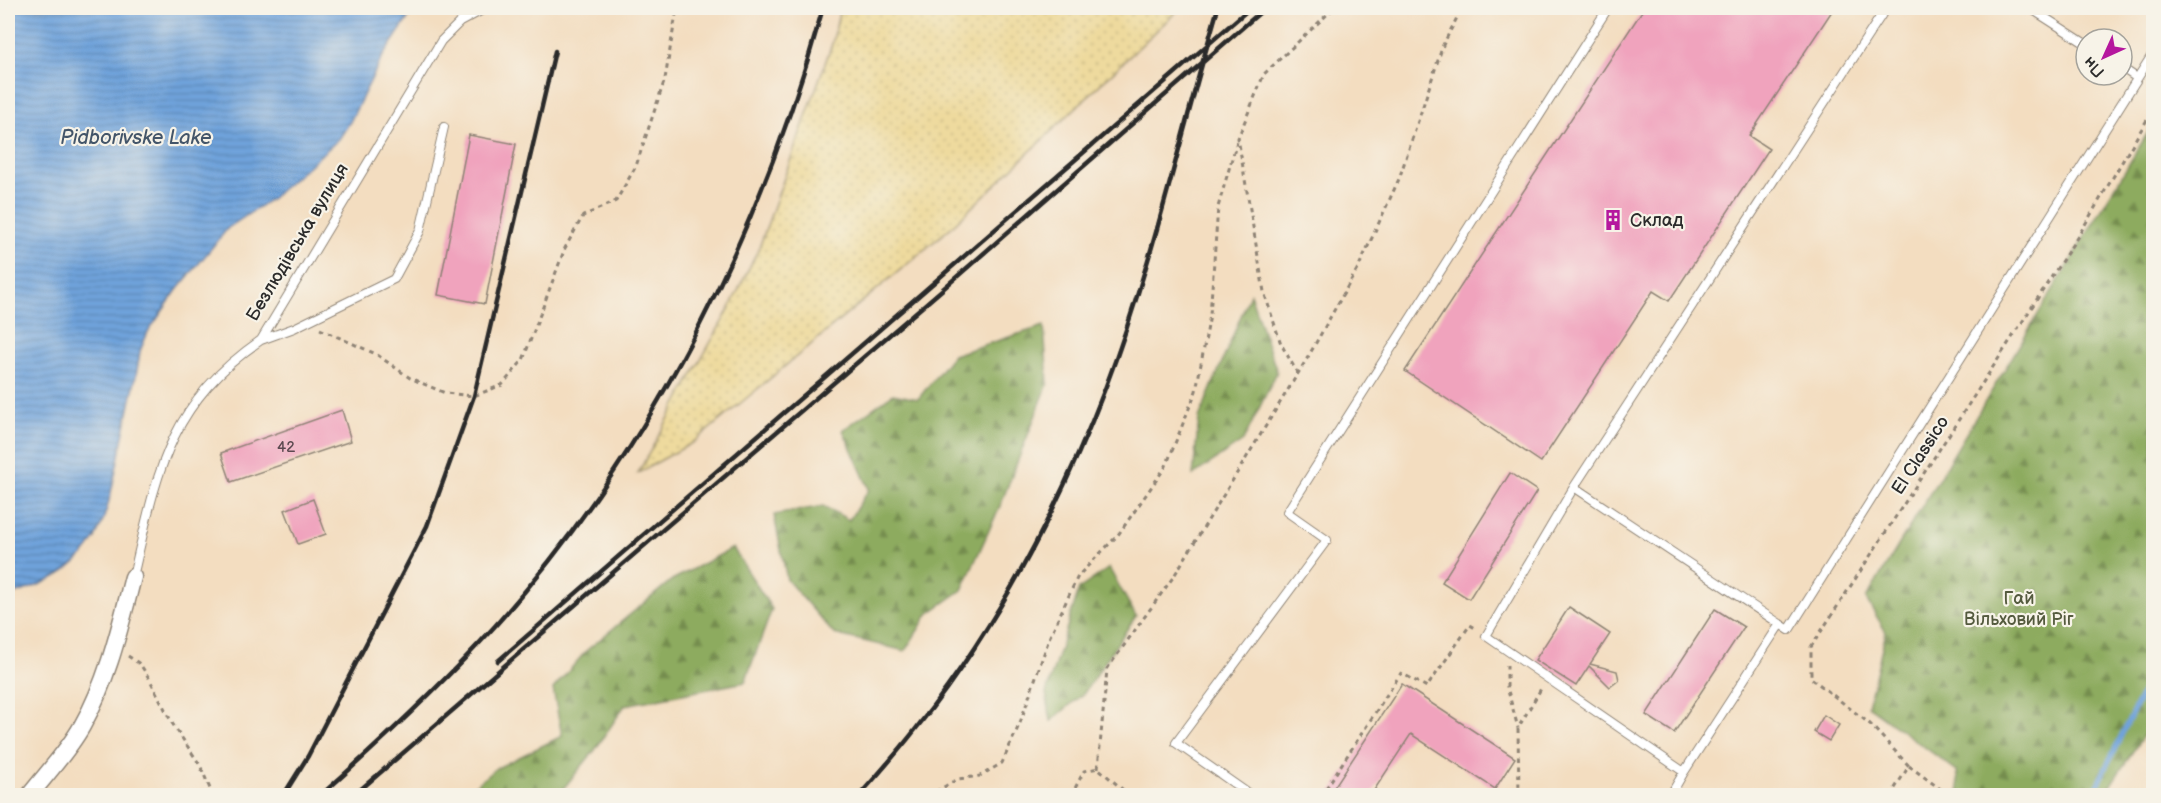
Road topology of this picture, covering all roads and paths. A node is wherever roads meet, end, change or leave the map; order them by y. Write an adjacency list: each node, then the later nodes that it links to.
1 (486, 8): 16 (lane, Безлюдівська вулиця)
2 (676, 8): 15 (path)
3 (1334, 8): 14 (path)
4 (1462, 8): 17 (path)
5 (1608, 8): 34 (lane)
6 (1886, 8): 18 (lane)
7 (2030, 8): 8 (lane)
8 (2074, 36)
9 (2154, 52): 11 (lane)
10 (2134, 76): 11 (lane)
11 (2137, 78): 20 (lane)
12 (2154, 108): 26 (path, El Classico)
13 (444, 127): 15 (lane)
14 (1238, 138): 17 (path); 31 (path)
15 (304, 323): 16 (lane)
16 (261, 340): 19 (lane, Безлюдівська вулиця)
17 (1298, 374): 27 (path)
18 (1574, 488): 20 (lane); 21 (lane)
19 (133, 577): 22 (street, Безлюдівська вулиця)
20 (1780, 624): 28 (lane)
21 (1486, 636): 23 (lane); 35 (path)
22 (114, 647): 29 (street, Безлюдівська вулиця); 30 (path)
23 (1507, 650): 24 (lane); 25 (path)
24 (1547, 678): 25 (path); 28 (lane)
25 (1518, 728): 36 (path)
26 (1909, 766): 38 (path); 39 (path)
27 (1098, 768): 32 (path); 33 (path)
28 (1684, 772): 37 (lane)
29 (29, 795)
30 (213, 795)
31 (928, 795)
32 (1071, 795)
33 (1130, 795)
34 (1252, 795)
35 (1321, 795)
36 (1519, 795)
37 (1670, 795)
38 (1890, 795)
39 (1950, 795)

